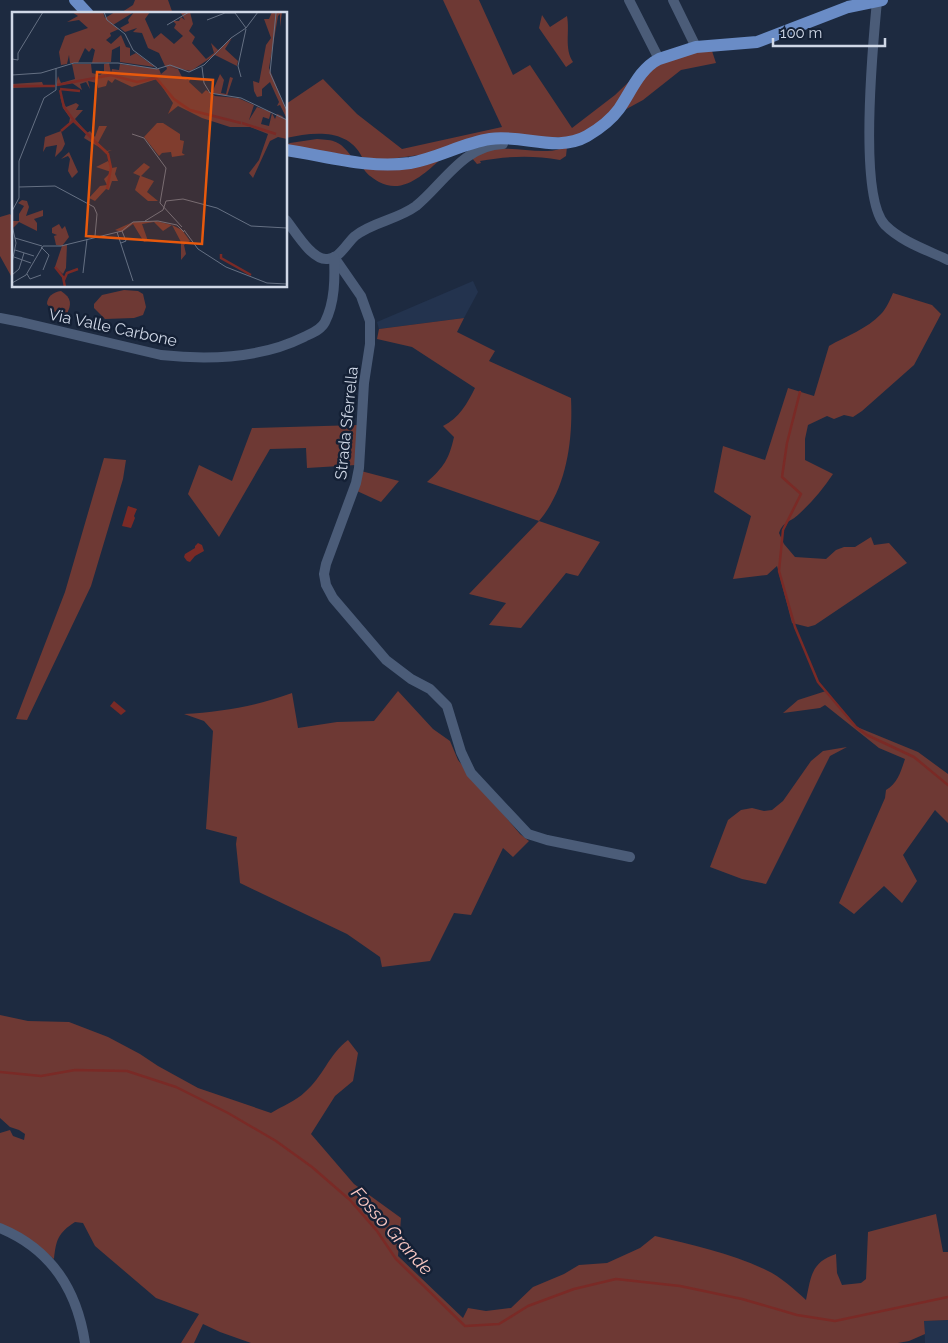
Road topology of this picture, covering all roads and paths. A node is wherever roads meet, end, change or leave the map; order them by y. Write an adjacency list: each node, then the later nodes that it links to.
1 (75, 0): 6 (main road)
2 (630, 0): 8 (street)
3 (673, 0): 7 (street)
4 (882, 0): 5 (main road)
5 (878, 1): 7 (main road); 13 (street)
6 (86, 12)
7 (696, 47): 8 (main road)
8 (659, 59): 9 (main road)
9 (558, 144): 10 (main road); 12 (street)
10 (288, 150)
11 (288, 223): 12 (street)
12 (334, 257): 14 (street, Via Valle Carbone); 15 (street, Strada Sferrella)
13 (948, 260)
14 (0, 318)
15 (630, 857)
16 (0, 1228): 17 (street)
17 (85, 1343)

